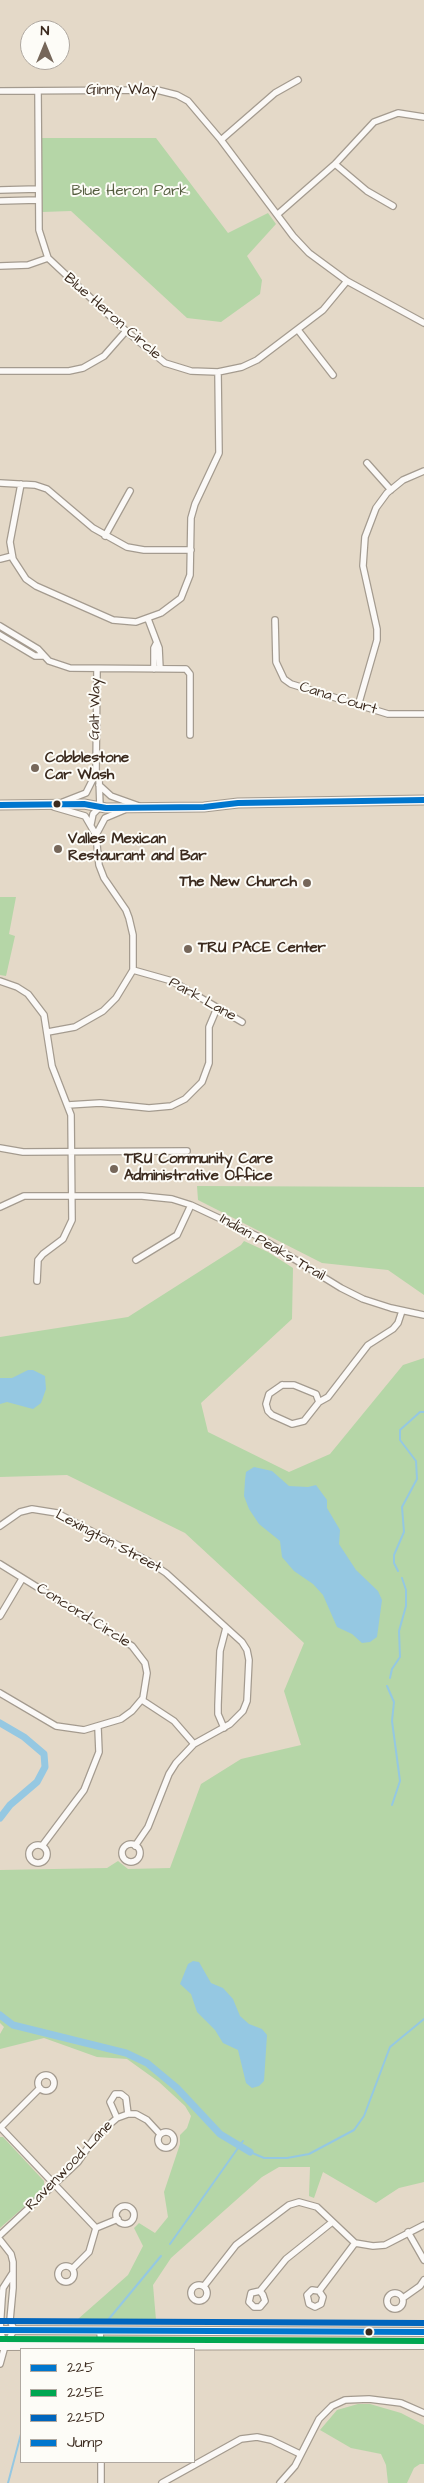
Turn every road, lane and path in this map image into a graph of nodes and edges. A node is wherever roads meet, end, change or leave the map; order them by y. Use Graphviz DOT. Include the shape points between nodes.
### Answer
graph roads {
  1 [pos="298,80"];
  2 [pos="0,91"];
  3 [pos="38,91"];
  4 [pos="424,117"];
  5 [pos="221,140"];
  6 [pos="335,164"];
  7 [pos="38,189"];
  8 [pos="0,190"];
  9 [pos="38,200"];
  10 [pos="0,201"];
  11 [pos="393,206"];
  12 [pos="278,214"];
  13 [pos="48,258"];
  14 [pos="0,266"];
  15 [pos="347,281"];
  16 [pos="424,323"];
  17 [pos="298,330"];
  18 [pos="126,331"];
  19 [pos="0,371"];
  20 [pos="218,372"];
  21 [pos="333,375"];
  22 [pos="367,463"];
  23 [pos="424,470"];
  24 [pos="0,483"];
  25 [pos="21,484"];
  26 [pos="391,490"];
  27 [pos="130,491"];
  28 [pos="105,536"];
  29 [pos="191,550"];
  30 [pos="12,556"];
  31 [pos="0,559"];
  32 [pos="148,619"];
  33 [pos="275,620"];
  34 [pos="0,626"];
  35 [pos="0,635"];
  36 [pos="44,656"];
  37 [pos="157,669"];
  38 [pos="97,670"];
  39 [pos="358,706"];
  40 [pos="424,714"];
  41 [pos="190,735"];
  42 [pos="96,773"];
  43 [pos="99,785"];
  44 [pos="424,800"];
  45 [pos="0,805"];
  46 [pos="48,805"];
  47 [pos="100,807"];
  48 [pos="141,807"];
  49 [pos="91,825"];
  50 [pos="96,835"];
  51 [pos="132,970"];
  52 [pos="0,981"];
  53 [pos="217,1008"];
  54 [pos="242,1022"];
  55 [pos="48,1032"];
  56 [pos="68,1105"];
  57 [pos="0,1148"];
  58 [pos="72,1152"];
  59 [pos="187,1152"];
  60 [pos="73,1196"];
  61 [pos="191,1205"];
  62 [pos="0,1208"];
  63 [pos="136,1260"];
  64 [pos="37,1281"];
  65 [pos="402,1311"];
  66 [pos="424,1316"];
  67 [pos="319,1402"];
  68 [pos="0,1526"];
  69 [pos="0,1564"];
  70 [pos="22,1579"];
  71 [pos="0,1616"];
  72 [pos="226,1628"];
  73 [pos="0,1693"];
  74 [pos="142,1700"];
  75 [pos="98,1728"];
  76 [pos="224,1728"];
  77 [pos="194,1744"];
  78 [pos="42,1846"];
  79 [pos="135,1846"];
  80 [pos="40,2088"];
  81 [pos="128,2114"];
  82 [pos="117,2118"];
  83 [pos="0,2128"];
  84 [pos="160,2134"];
  85 [pos="54,2184"];
  86 [pos="118,2219"];
  87 [pos="331,2223"];
  88 [pos="424,2225"];
  89 [pos="96,2228"];
  90 [pos="408,2232"];
  91 [pos="0,2235"];
  92 [pos="0,2240"];
  93 [pos="355,2243"];
  94 [pos="424,2260"];
  95 [pos="72,2269"];
  96 [pos="12,2274"];
  97 [pos="424,2280"];
  98 [pos="204,2286"];
  99 [pos="260,2291"];
  100 [pos="319,2291"];
  101 [pos="403,2298"];
  102 [pos="0,2330"];
  103 [pos="14,2330"];
  104 [pos="100,2330"];
  105 [pos="424,2332"];
  106 [pos="424,2345"];
  107 [pos="3,2346"];
  108 [pos="101,2347"];
  109 [pos="0,2364"];
  110 [pos="424,2413"];
  111 [pos="300,2454"];
  112 [pos="101,2463"];
  113 [pos="101,2483"];
  114 [pos="162,2483"];
  115 [pos="280,2483"];
  1 -- 5 [label="street" via="276,93"];
  2 -- 3 [label="street, Ginny Way"];
  3 -- 5 [label="street, Ginny Way" via="169,92 188,101"];
  3 -- 7 [label="street, Blue Heron Circle"];
  4 -- 6 [label="street" via="398,113 380,119 367,128"];
  5 -- 12 [label="street, Ginny Way"];
  6 -- 11 [label="street" via="367,191"];
  6 -- 12 [label="street"];
  7 -- 8 [label="street"];
  7 -- 9 [label="street, Blue Heron Circle"];
  9 -- 10 [label="street"];
  9 -- 13 [label="street, Blue Heron Circle" via="39,230"];
  12 -- 15 [label="street, Ginny Way" via="309,253"];
  13 -- 14 [label="street" via="28,266"];
  13 -- 18 [label="street, Blue Heron Circle"];
  15 -- 16 [label="street, Ginny Way"];
  15 -- 17 [label="street, Blue Heron Circle" via="323,310"];
  17 -- 20 [label="street, Blue Heron Circle" via="257,360"];
  17 -- 21 [label="street"];
  18 -- 19 [label="street" via="104,356 83,368"];
  18 -- 20 [label="street, Blue Heron Circle" via="165,362 191,371"];
  20 -- 29 [label="street" via="219,453 195,504 191,518"];
  22 -- 26 [label="street"];
  23 -- 26 [label="street"];
  24 -- 25 [label="street"];
  25 -- 28 [label="street" via="47,489"];
  25 -- 30 [label="street" via="11,531"];
  26 -- 39 [label="street" via="376,508 365,537 363,566 377,640"];
  27 -- 28 [label="street"];
  28 -- 29 [label="street" via="144,550"];
  29 -- 32 [label="street" via="190,575 181,598"];
  30 -- 31 [label="street"];
  30 -- 32 [label="street" via="19,569 36,586 113,620 136,622"];
  32 -- 37 [label="street" via="156,644"];
  33 -- 39 [label="street, Cana Court" via="276,662 284,678 291,684"];
  34 -- 36 [label="street, Galt Way"];
  35 -- 36 [label="street, Galt Way" via="35,656"];
  36 -- 38 [label="street, Galt Way" via="66,667"];
  37 -- 38 [label="street"];
  37 -- 41 [label="street" via="189,671"];
  38 -- 42 [label="street, Galt Way"];
  39 -- 40 [label="street, Cana Court" via="388,714"];
  42 -- 43 [label="street, Galt Way"];
  42 -- 46 [label="street" via="86,793"];
  43 -- 47 [label="street, Galt Way"];
  43 -- 48 [label="street" via="111,796"];
  44 -- 48 [label="main road"];
  45 -- 46 [label="main road"];
  46 -- 47 [label="main road"];
  46 -- 49 [label="street" via="83,815"];
  47 -- 48 [label="main road"];
  47 -- 49 [label="street" via="93,814"];
  48 -- 50 [label="street" via="105,818"];
  49 -- 50 [label="street"];
  50 -- 51 [label="street" via="99,865 104,878 129,918 134,953"];
  51 -- 53 [label="street, Park Lane" via="172,981"];
  51 -- 55 [label="street" via="116,998 103,1011 75,1026"];
  52 -- 55 [label="street" via="17,986 37,1004"];
  53 -- 54 [label="street, Park Lane"];
  53 -- 56 [label="street" via="209,1026 209,1063 202,1082 185,1099 170,1106 150,1108 100,1103"];
  55 -- 56 [label="street" via="52,1066"];
  56 -- 58 [label="street"];
  57 -- 58 [label="street" via="23,1152"];
  58 -- 59 [label="street"];
  58 -- 60 [label="street"];
  60 -- 61 [label="street, Indian Peaks Trail" via="152,1196"];
  60 -- 62 [label="street, Indian Peaks Trail" via="24,1196"];
  60 -- 64 [label="street" via="69,1230 63,1239 42,1254 37,1264"];
  61 -- 63 [label="street" via="177,1235"];
  61 -- 65 [label="street, Indian Peaks Trail" via="257,1236 344,1290"];
  65 -- 66 [label="street, Indian Peaks Trail"];
  65 -- 67 [label="street" via="393,1329 368,1345 328,1397"];
  67 -- 67 [label="street" via="316,1394 289,1385 275,1388 266,1404 272,1415 297,1424 304,1421"];
  68 -- 72 [label="street, Lexington Street" via="20,1512 32,1509 57,1513 154,1565"];
  69 -- 70 [label="street, Concord Circle"];
  70 -- 71 [label="street"];
  70 -- 74 [label="street, Concord Circle" via="136,1650 145,1663 147,1673"];
  72 -- 76 [label="street" via="220,1651 218,1698 218,1714"];
  72 -- 76 [label="street, Lexington Street" via="242,1642 249,1660 248,1701 237,1719"];
  73 -- 75 [label="street" via="56,1726 84,1730"];
  74 -- 75 [label="street" via="121,1719"];
  74 -- 77 [label="street" via="174,1721"];
  75 -- 78 [label="street" via="99,1752 84,1790"];
  76 -- 77 [label="street, Lexington Street"];
  77 -- 79 [label="street, Lexington Street" via="169,1774 148,1827"];
  80 -- 83 [label="street"];
  81 -- 82 [label="street, Ravenwood Lane"];
  81 -- 82 [label="street, Ravenwood Lane" via="126,2098 115,2094 110,2102"];
  81 -- 84 [label="street, Ravenwood Lane" via="147,2120"];
  82 -- 85 [label="street, Ravenwood Lane" via="95,2137 78,2162"];
  83 -- 85 [label="street"];
  85 -- 89 [label="street"];
  85 -- 91 [label="street, Ravenwood Lane"];
  86 -- 89 [label="street"];
  87 -- 93 [label="street"];
  87 -- 98 [label="street" via="309,2203 288,2205 236,2245"];
  87 -- 99 [label="street" via="286,2259"];
  88 -- 90 [label="street"];
  89 -- 95 [label="street" via="89,2252"];
  90 -- 93 [label="street" via="385,2245"];
  90 -- 94 [label="street"];
  92 -- 96 [label="street" via="11,2254"];
  93 -- 100 [label="street"];
  96 -- 102 [label="street" via="3,2288"];
  96 -- 103 [label="street" via="10,2320"];
  97 -- 101 [label="street"];
  102 -- 103 [label="main road"];
  102 -- 107 [label="street"];
  103 -- 104 [label="main road"];
  103 -- 107 [label="street"];
  104 -- 105 [label="main road"];
  104 -- 108 [label="street"];
  106 -- 108 [label="main road"];
  107 -- 108 [label="main road"];
  107 -- 109 [label="street"];
  110 -- 111 [label="street" via="401,2403 345,2400 332,2406 318,2419"];
  111 -- 114 [label="street" via="271,2440 257,2437 240,2439"];
  111 -- 115 [label="street" via="289,2475"];
  112 -- 113 [label="street"];
}
